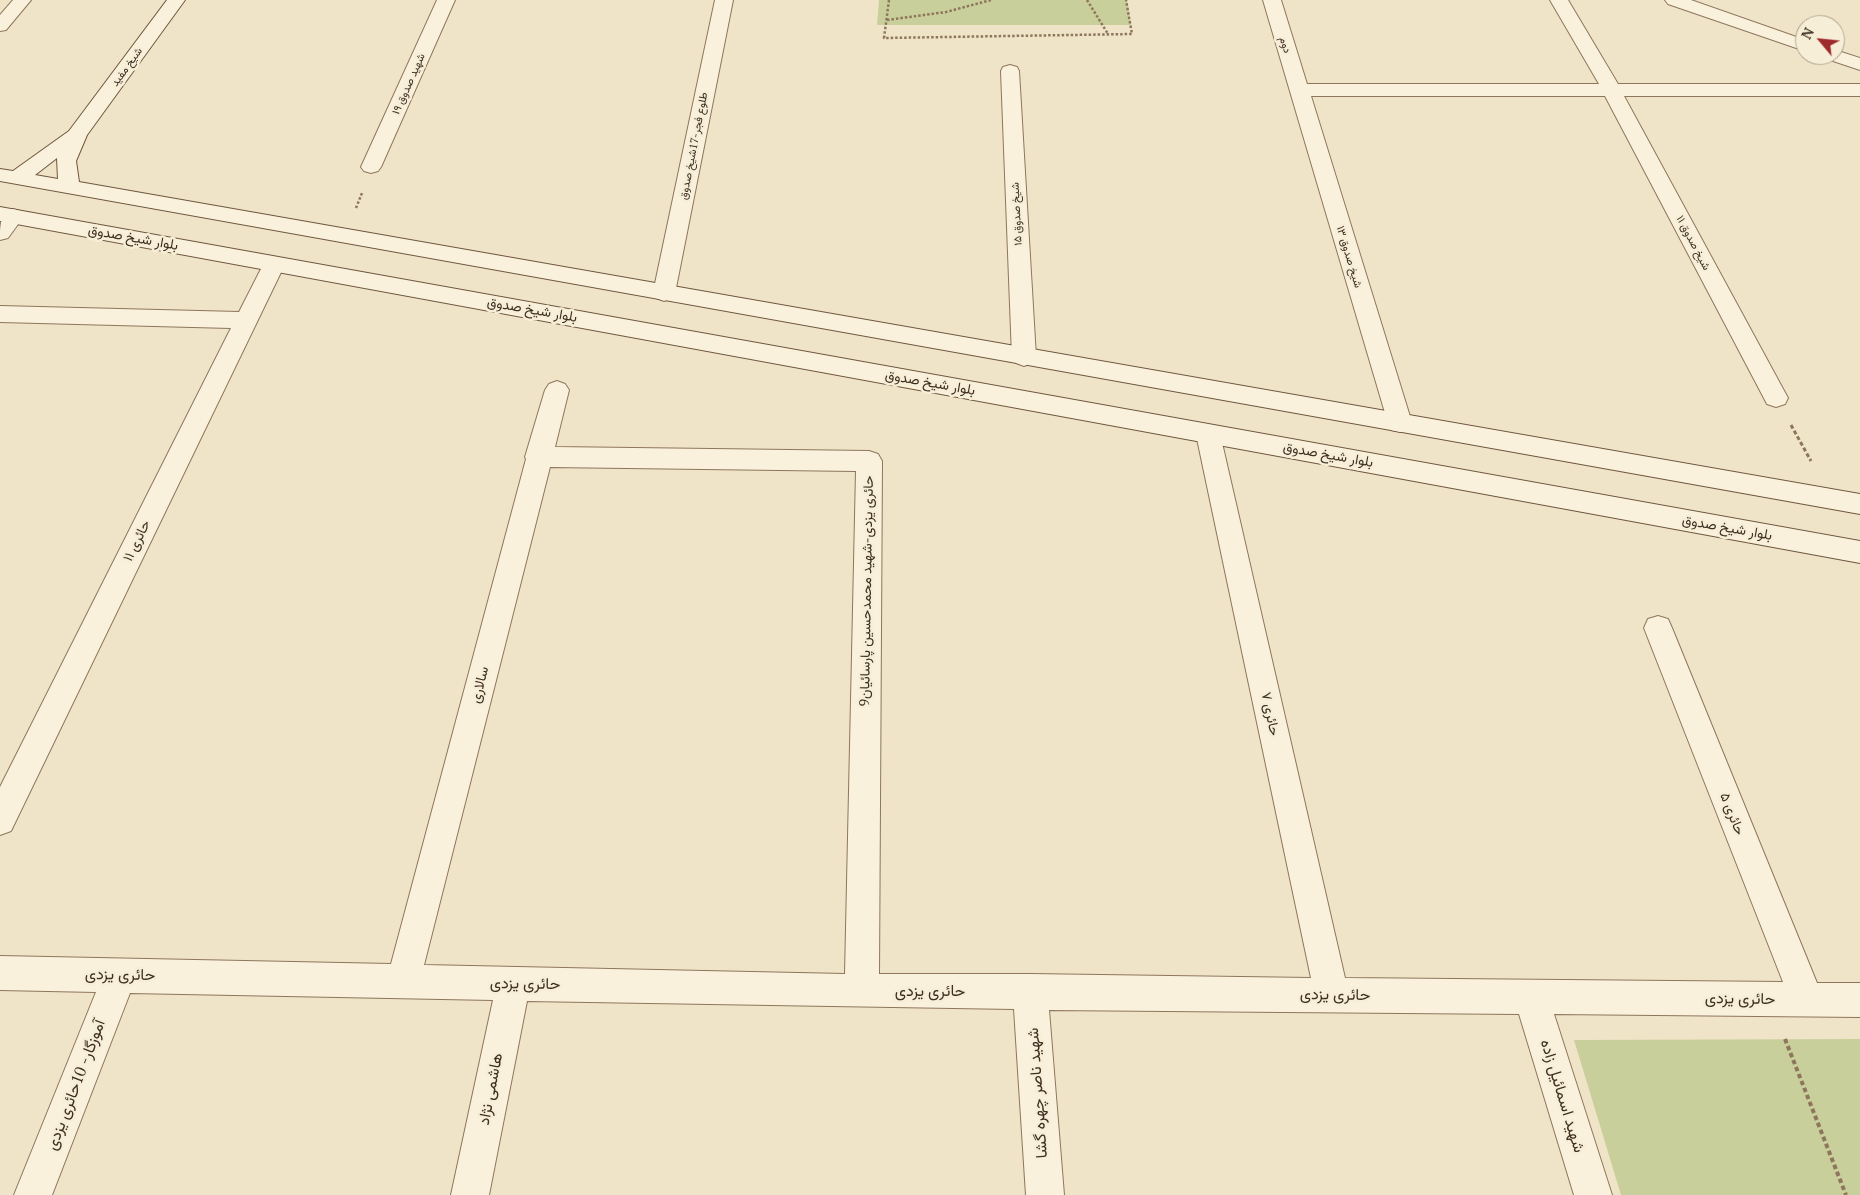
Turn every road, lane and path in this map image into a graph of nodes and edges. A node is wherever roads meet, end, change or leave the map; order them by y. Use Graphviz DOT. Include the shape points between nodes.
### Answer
graph roads {
  1 [pos="22,0"];
  2 [pos="176,0"];
  3 [pos="446,0"];
  4 [pos="724,0"];
  5 [pos="889,0"];
  6 [pos="991,0"];
  7 [pos="1087,0"];
  8 [pos="1126,0"];
  9 [pos="1272,0"];
  10 [pos="1559,0"];
  11 [pos="1674,0"];
  12 [pos="1723,0"];
  13 [pos="886,20"];
  14 [pos="1742,25"];
  15 [pos="0,26"];
  16 [pos="1108,34"];
  17 [pos="1795,43"];
  18 [pos="1845,59"];
  19 [pos="1860,64"];
  20 [pos="1010,71"];
  21 [pos="1611,89"];
  22 [pos="1298,90"];
  23 [pos="1860,90"];
  24 [pos="78,134"];
  25 [pos="371,167"];
  26 [pos="8,177"];
  27 [pos="69,188"];
  28 [pos="4,221"];
  29 [pos="345,236"];
  30 [pos="274,264"];
  31 [pos="664,293"];
  32 [pos="0,314"];
  33 [pos="246,320"];
  34 [pos="1024,357"];
  35 [pos="557,390"];
  36 [pos="1776,398"];
  37 [pos="1400,424"];
  38 [pos="1208,434"];
  39 [pos="538,457"];
  40 [pos="1831,499"];
  41 [pos="1860,504"];
  42 [pos="1860,552"];
  43 [pos="1658,628"];
  44 [pos="0,820"];
  45 [pos="0,973"];
  46 [pos="120,975"];
  47 [pos="403,982"];
  48 [pos="513,984"];
  49 [pos="862,991"];
  50 [pos="1030,991"];
  51 [pos="1332,995"];
  52 [pos="1531,997"];
  53 [pos="1769,999"];
  54 [pos="1807,1000"];
  55 [pos="1860,1000"];
  56 [pos="33,1195"];
  57 [pos="470,1195"];
  58 [pos="1045,1195"];
  59 [pos="1592,1195"];
  60 [pos="1846,1195"];
  1 -- 15 [label="street"];
  2 -- 24 [label="street, شیخ مفید"];
  3 -- 25 [label="street, شهید صدوق ۱۹"];
  4 -- 31 [label="street, طلوع فجر-17شیخ صدوق"];
  5 -- 13 [label="path"];
  6 -- 13 [label="path" via="946,12"];
  7 -- 16 [label="path"];
  8 -- 16 [label="path" via="1132,34"];
  9 -- 22 [label="street, دوم"];
  10 -- 21 [label="street, شیخ صدوق ۱۱"];
  11 -- 14 [label="street"];
  12 -- 14 [label="street"];
  13 -- 16 [label="path" via="884,38"];
  14 -- 17 [label="street"];
  18 -- 19 [label="street"];
  20 -- 34 [label="street, شیخ صدوق ۱۵"];
  21 -- 22 [label="street"];
  21 -- 23 [label="street"];
  21 -- 36 [label="street, شیخ صدوق ۱۱"];
  22 -- 37 [label="street, شیخ صدوق ۱۳"];
  24 -- 26 [label="street, شیخ مفید"];
  24 -- 27 [label="street, شیخ مفید" via="66,160"];
  25 -- 29 [label="path"];
  26 -- 27 [label="street"];
  27 -- 29 [label="street"];
  28 -- 30 [label="street, بلوار شیخ صدوق"];
  29 -- 31 [label="street"];
  30 -- 33 [label="street, حائری ۱۱"];
  30 -- 38 [label="street, بلوار شیخ صدوق"];
  31 -- 34 [label="street"];
  32 -- 33 [label="street"];
  33 -- 44 [label="street, حائری ۱۱"];
  34 -- 37 [label="street"];
  35 -- 39 [label="street, سالاری"];
  36 -- 40 [label="path"];
  37 -- 40 [label="street"];
  38 -- 42 [label="street, بلوار شیخ صدوق"];
  38 -- 51 [label="street, حائری ۷"];
  39 -- 47 [label="street, سالاری"];
  39 -- 49 [label="street, 9حائری یزدی-شهید محمدحسین پارسائیان" via="868,461"];
  40 -- 41 [label="street"];
  43 -- 54 [label="street, حائری ۵"];
  45 -- 46 [label="street, حائری یزدی"];
  46 -- 47 [label="street, حائری یزدی"];
  46 -- 56 [label="street, آموزگار- 10حائری یزدی"];
  47 -- 48 [label="street, حائری یزدی"];
  48 -- 49 [label="street, حائری یزدی"];
  48 -- 57 [label="street, هاشمی نژاد"];
  49 -- 50 [label="street, حائری یزدی"];
  50 -- 51 [label="street, حائری یزدی"];
  50 -- 58 [label="street, شهید ناصر چهره گشا"];
  51 -- 52 [label="street, حائری یزدی"];
  52 -- 53 [label="street, حائری یزدی"];
  52 -- 59 [label="street, شهید اسمائیل زاده"];
  53 -- 54 [label="street, حائری یزدی"];
  53 -- 60 [label="path"];
  54 -- 55 [label="street, حائری یزدی"];
}
